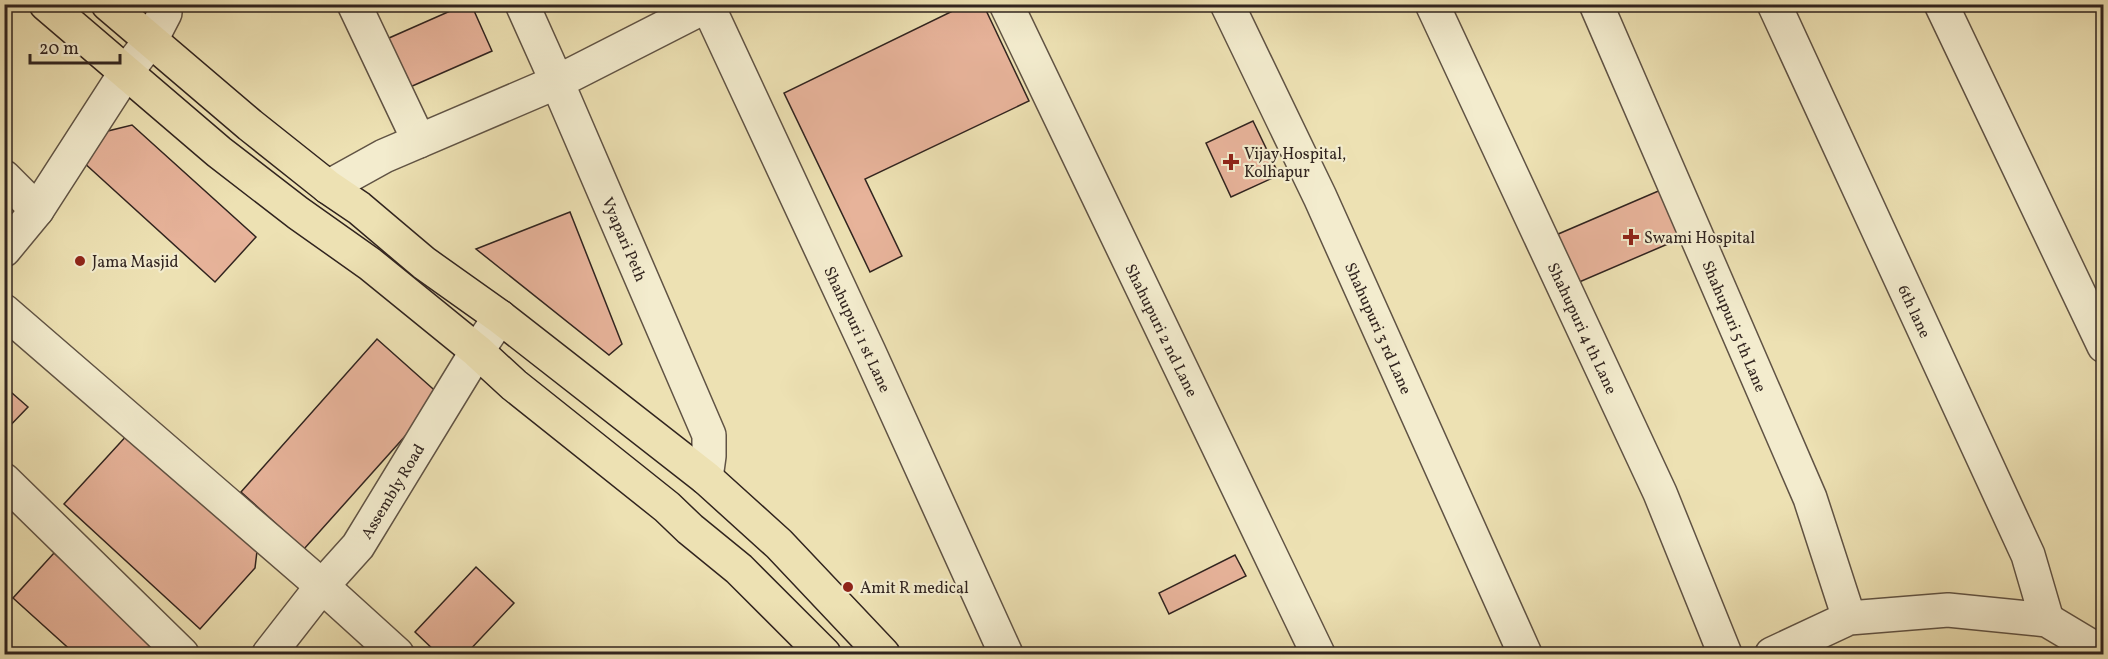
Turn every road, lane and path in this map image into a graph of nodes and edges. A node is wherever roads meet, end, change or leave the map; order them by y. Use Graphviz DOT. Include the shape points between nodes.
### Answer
graph roads {
  1 [pos="46,4"];
  2 [pos="108,4"];
  3 [pos="165,4"];
  4 [pos="354,4"];
  5 [pos="522,4"];
  6 [pos="1006,4"];
  7 [pos="1227,4"];
  8 [pos="1432,4"];
  9 [pos="1596,4"];
  10 [pos="1774,4"];
  11 [pos="1941,4"];
  12 [pos="708,5"];
  13 [pos="151,40"];
  14 [pos="126,72"];
  15 [pos="557,82"];
  16 [pos="419,141"];
  17 [pos="4,177"];
  18 [pos="328,187"];
  19 [pos="38,210"];
  20 [pos="4,250"];
  21 [pos="4,311"];
  22 [pos="500,317"];
  23 [pos="2103,346"];
  24 [pos="477,351"];
  25 [pos="706,478"];
  26 [pos="4,480"];
  27 [pos="322,586"];
  28 [pos="1849,618"];
  29 [pos="2048,620"];
  30 [pos="182,654"];
  31 [pos="269,654"];
  32 [pos="397,654"];
  33 [pos="824,654"];
  34 [pos="883,654"];
  35 [pos="1006,654"];
  36 [pos="1318,654"];
  37 [pos="1526,654"];
  38 [pos="1725,654"];
  39 [pos="1772,654"];
  40 [pos="2103,654"];
  1 -- 14 [label="highway"];
  2 -- 13 [label="highway"];
  3 -- 13 [label="street" via="165,13"];
  4 -- 16 [label="street"];
  5 -- 15 [label="street, Vyapari Peth"];
  6 -- 36 [label="street, Shahupuri 2 nd Lane"];
  7 -- 37 [label="street, Shahupuri 3 rd Lane" via="1320,197"];
  8 -- 38 [label="street, Shahupuri 4 th Lane" via="1659,493"];
  9 -- 28 [label="street, Shahupuri 5 th Lane" via="1810,498"];
  10 -- 29 [label="street, 6th lane" via="2028,555"];
  11 -- 23 [label="street"];
  12 -- 15 [label="street"];
  12 -- 35 [label="street, Shahupuri 1 st Lane"];
  13 -- 14 [label="street"];
  13 -- 18 [label="highway"];
  14 -- 19 [label="street"];
  14 -- 24 [label="highway" via="219,152 370,264"];
  15 -- 16 [label="street"];
  15 -- 25 [label="street, Vyapari Peth" via="709,435"];
  16 -- 18 [label="street"];
  17 -- 19 [label="street"];
  18 -- 22 [label="highway"];
  19 -- 20 [label="street"];
  21 -- 27 [label="street"];
  22 -- 24 [label="street, Assembly Road"];
  22 -- 25 [label="highway"];
  24 -- 27 [label="street, Assembly Road" via="358,546"];
  24 -- 33 [label="highway" via="739,569"];
  25 -- 34 [label="highway" via="779,544"];
  26 -- 30 [label="street"];
  27 -- 31 [label="street, Assembly Road"];
  27 -- 32 [label="street"];
  28 -- 29 [label="street" via="1948,610"];
  28 -- 39 [label="street"];
  29 -- 40 [label="street"];
}
